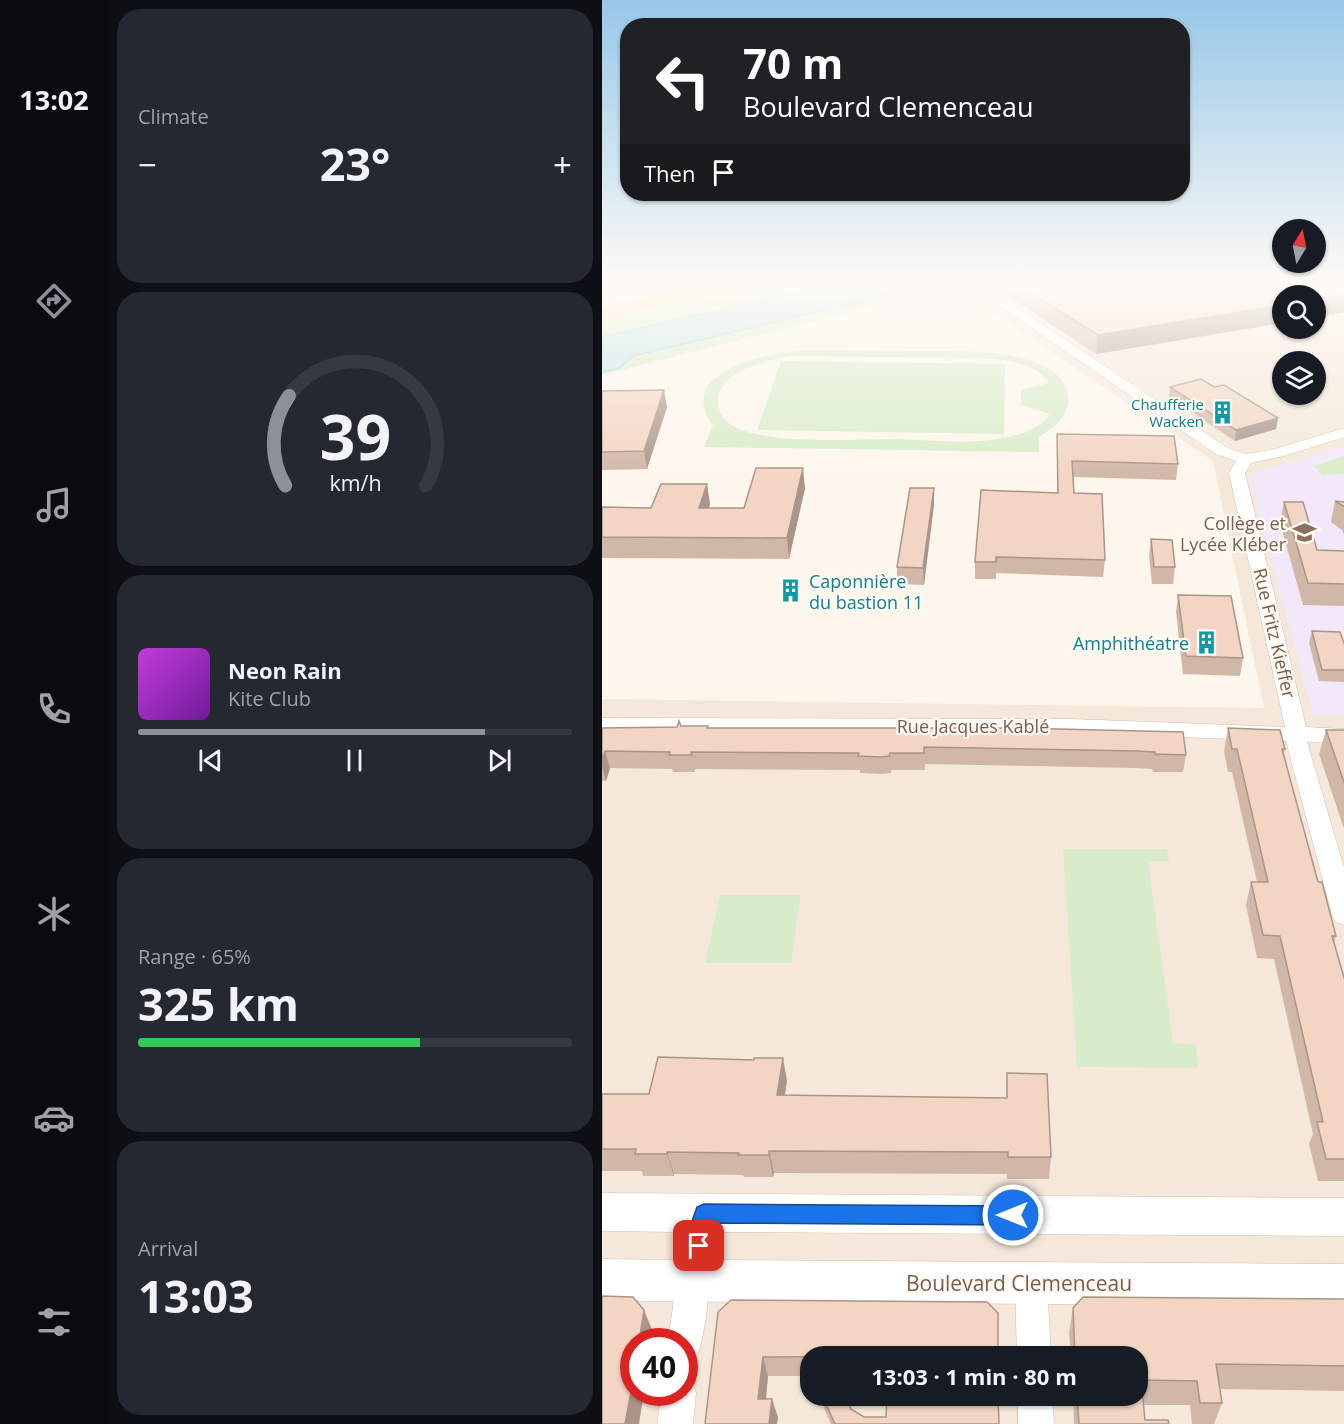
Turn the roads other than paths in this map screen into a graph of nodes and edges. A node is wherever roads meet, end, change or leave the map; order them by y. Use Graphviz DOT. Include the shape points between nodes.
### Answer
graph roads {
  1 [pos="1069,347"];
  2 [pos="1344,432"];
  3 [pos="1245,459"];
  4 [pos="602,724"];
  5 [pos="1296,734"];
  6 [pos="1344,736"];
  7 [pos="1344,915"];
  8 [pos="602,1212"];
  9 [pos="704,1214"];
  10 [pos="1344,1217"];
  11 [pos="602,1280"];
  12 [pos="693,1280"];
  13 [pos="1031,1283"];
  14 [pos="1344,1285"];
  15 [pos="687,1328"];
  16 [pos="1034,1346"];
  17 [pos="677,1406"];
  18 [pos="1035,1406"];
  19 [pos="675,1424"];
  20 [pos="1036,1424"];
  1 -- 3 [label="street" via="1222,451"];
  2 -- 3 [label="street"];
  3 -- 5 [label="street, Rue Fritz Kieffer" via="1237,473"];
  4 -- 5 [label="street, Rue Jacques Kablé" via="1073,726"];
  5 -- 6 [label="street, Rue Jacques Kablé"];
  5 -- 7 [label="street, Rue Fritz Kieffer"];
  8 -- 9 [label="street"];
  9 -- 10 [label="street"];
  9 -- 12 [label="street"];
  11 -- 12 [label="street, Boulevard Clemenceau"];
  12 -- 13 [label="street, Boulevard Clemenceau"];
  12 -- 15 [label="street"];
  13 -- 14 [label="street, Boulevard Clemenceau"];
  13 -- 16 [label="street"];
  17 -- 19 [label="street"];
  18 -- 20 [label="street"];
}
